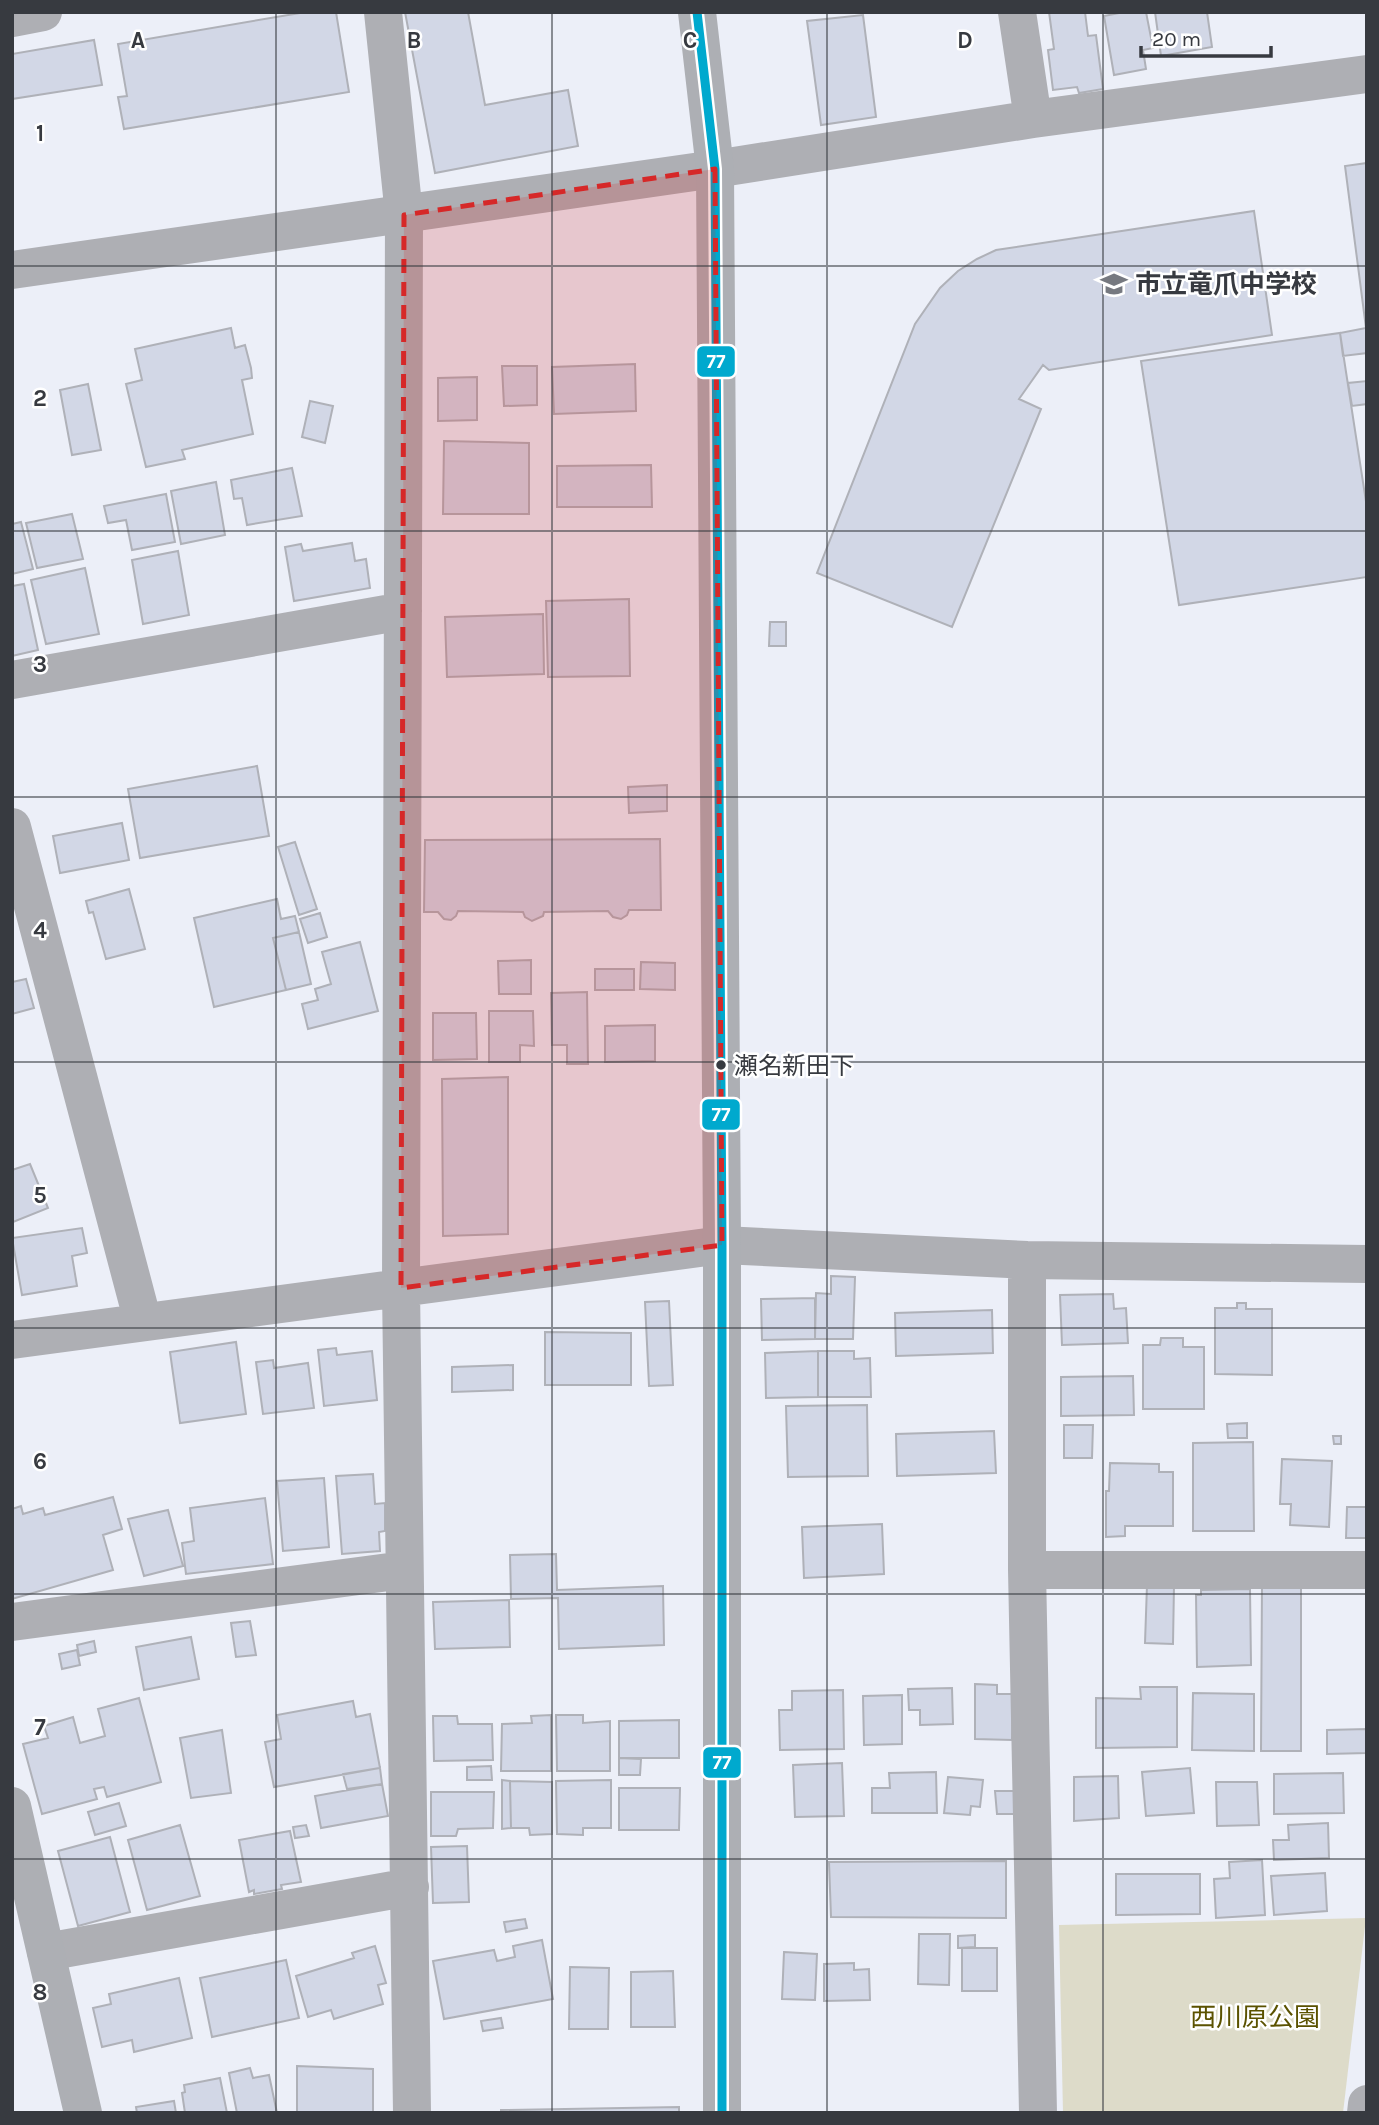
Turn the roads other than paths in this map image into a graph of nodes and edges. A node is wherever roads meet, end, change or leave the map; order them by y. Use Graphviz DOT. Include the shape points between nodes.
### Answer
graph roads {
  1 [pos="43,12"];
  2 [pos="383,12"];
  3 [pos="697,12"];
  4 [pos="1017,12"];
  5 [pos="12,18"];
  6 [pos="1367,74"];
  7 [pos="1033,119"];
  8 [pos="715,169"];
  9 [pos="404,215"];
  10 [pos="12,270"];
  11 [pos="403,611"];
  12 [pos="12,680"];
  13 [pos="12,827"];
  14 [pos="722,1245"];
  15 [pos="1027,1260"];
  16 [pos="1367,1264"];
  17 [pos="401,1288"];
  18 [pos="143,1322"];
  19 [pos="12,1340"];
  20 [pos="404,1570"];
  21 [pos="1027,1570"];
  22 [pos="1367,1570"];
  23 [pos="12,1622"];
  24 [pos="12,1806"];
  25 [pos="410,1887"];
  26 [pos="46,1952"];
  27 [pos="1367,2104"];
  28 [pos="83,2113"];
  29 [pos="412,2113"];
  30 [pos="722,2113"];
  31 [pos="1038,2113"];
  32 [pos="1366,2113"];
  1 -- 5 [label="street"];
  2 -- 9 [label="street"];
  3 -- 8 [label="main road"];
  4 -- 7 [label="street"];
  6 -- 7 [label="street"];
  7 -- 8 [label="street"];
  8 -- 9 [label="street"];
  8 -- 14 [label="main road"];
  9 -- 10 [label="street"];
  9 -- 11 [label="street"];
  11 -- 12 [label="street"];
  11 -- 17 [label="street"];
  13 -- 18 [label="street"];
  14 -- 15 [label="street"];
  14 -- 17 [label="street"];
  14 -- 30 [label="main road"];
  15 -- 16 [label="street"];
  15 -- 21 [label="street"];
  17 -- 18 [label="street"];
  17 -- 20 [label="street"];
  18 -- 19 [label="street"];
  20 -- 23 [label="street"];
  20 -- 25 [label="street"];
  21 -- 22 [label="street"];
  21 -- 31 [label="street"];
  24 -- 26 [label="main road"];
  25 -- 26 [label="street"];
  25 -- 29 [label="street"];
  26 -- 28 [label="main road"];
  27 -- 32 [label="street"];
}
